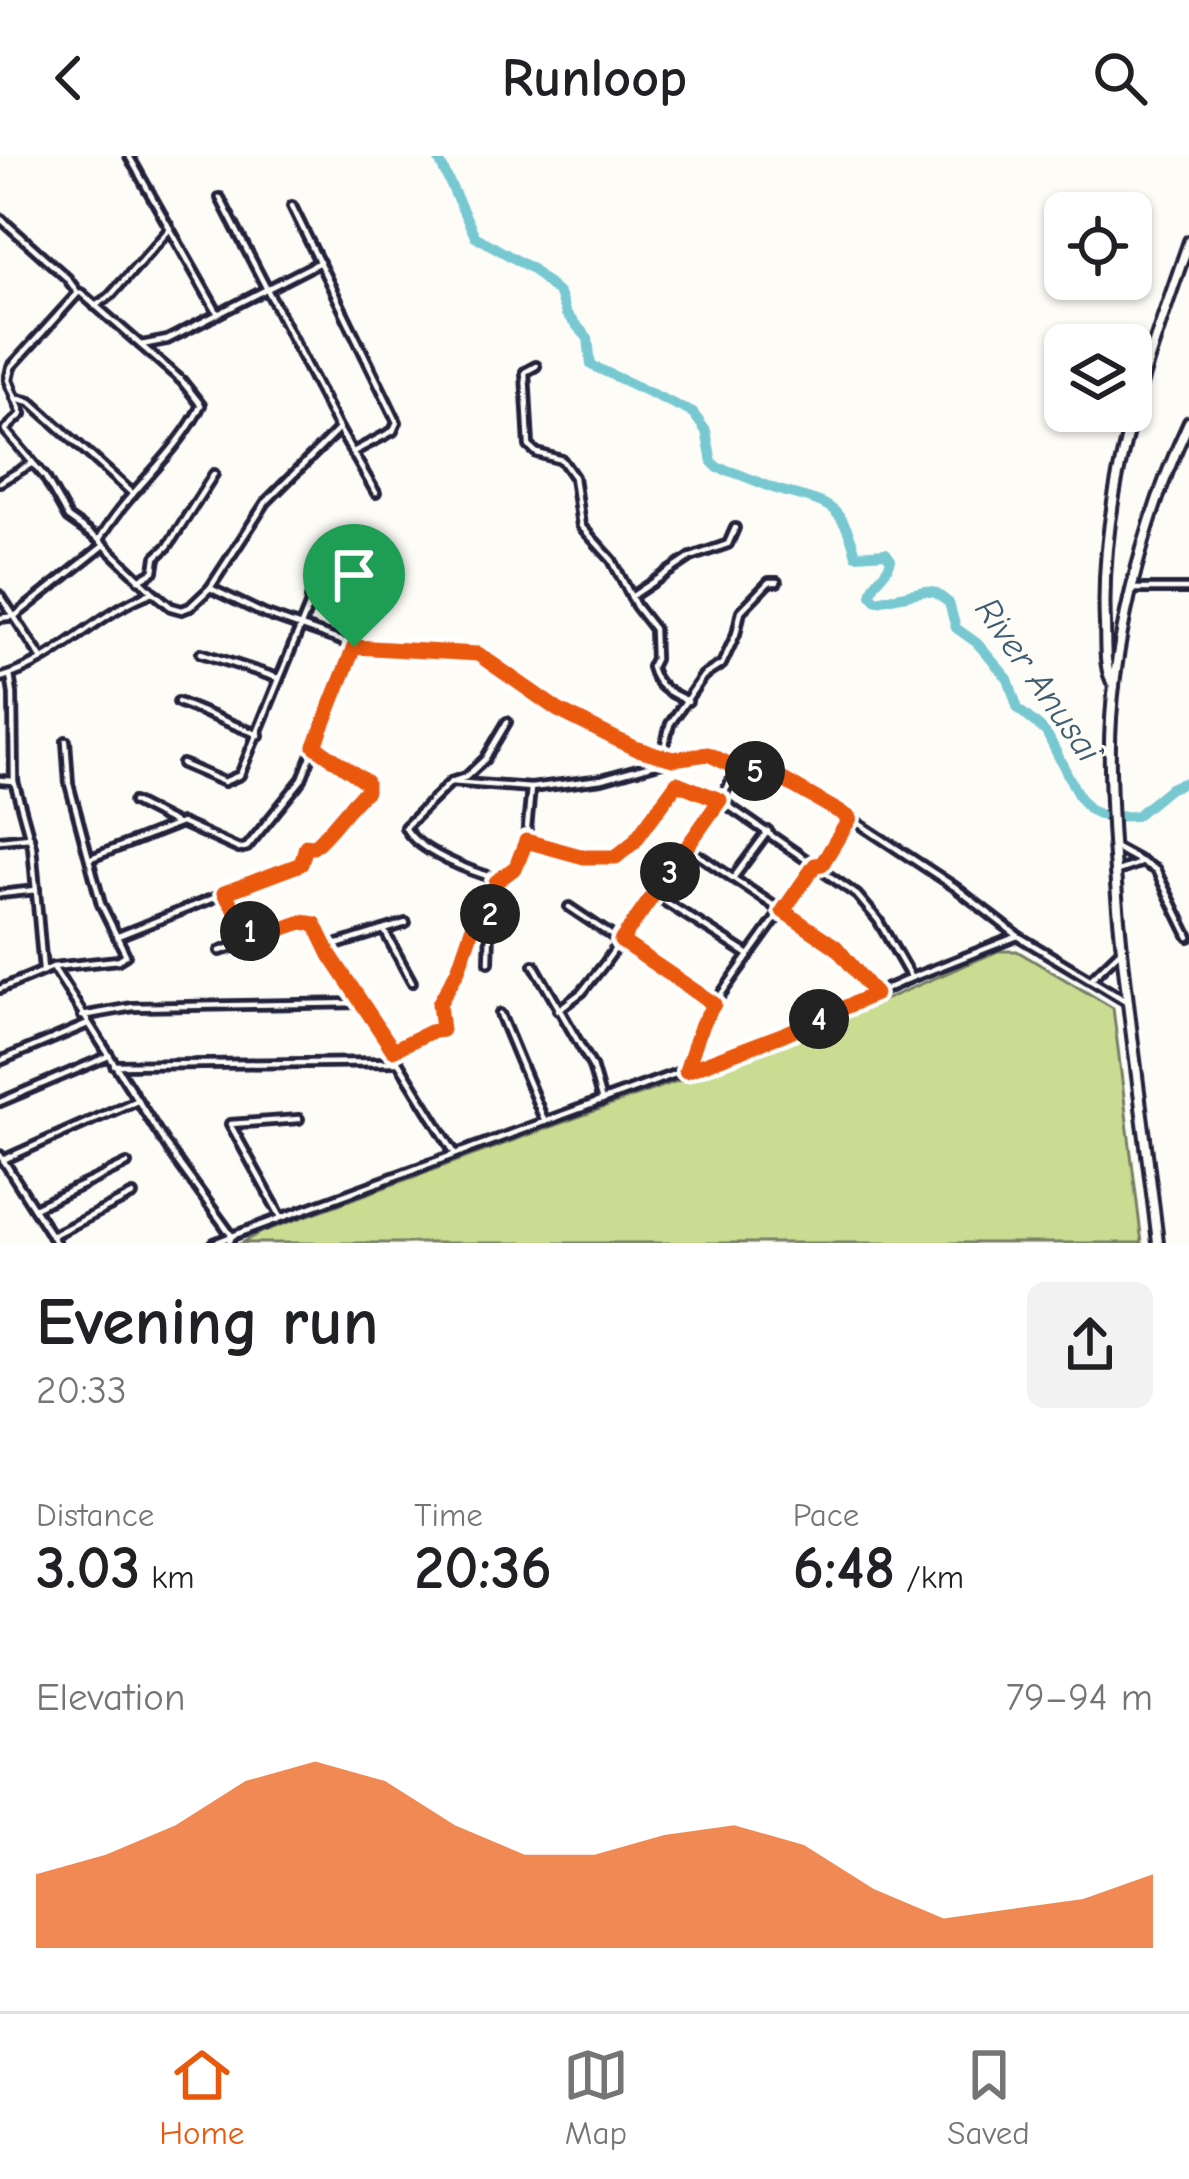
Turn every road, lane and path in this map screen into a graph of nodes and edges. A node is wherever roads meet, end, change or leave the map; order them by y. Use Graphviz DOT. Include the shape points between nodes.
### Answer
graph roads {
  1 [pos="129,156"];
  2 [pos="220,198"];
  3 [pos="292,206"];
  4 [pos="0,218"];
  5 [pos="169,230"];
  6 [pos="1189,241"];
  7 [pos="320,262"];
  8 [pos="268,288"];
  9 [pos="78,291"];
  10 [pos="95,305"];
  11 [pos="218,314"];
  12 [pos="141,345"];
  13 [pos="536,366"];
  14 [pos="19,399"];
  15 [pos="1189,422"];
  16 [pos="339,429"];
  17 [pos="353,452"];
  18 [pos="31,464"];
  19 [pos="214,474"];
  20 [pos="0,482"];
  21 [pos="132,493"];
  22 [pos="376,493"];
  23 [pos="735,528"];
  24 [pos="101,543"];
  25 [pos="314,573"];
  26 [pos="139,580"];
  27 [pos="777,581"];
  28 [pos="209,588"];
  29 [pos="1131,589"];
  30 [pos="1189,590"];
  31 [pos="153,592"];
  32 [pos="0,595"];
  33 [pos="631,597"];
  34 [pos="15,616"];
  35 [pos="0,618"];
  36 [pos="301,628"];
  37 [pos="354,647"];
  38 [pos="201,653"];
  39 [pos="42,659"];
  40 [pos="10,675"];
  41 [pos="0,678"];
  42 [pos="278,678"];
  43 [pos="1114,688"];
  44 [pos="688,701"];
  45 [pos="178,702"];
  46 [pos="507,722"];
  47 [pos="259,735"];
  48 [pos="66,741"];
  49 [pos="315,746"];
  50 [pos="662,756"];
  51 [pos="673,759"];
  52 [pos="182,764"];
  53 [pos="739,769"];
  54 [pos="0,780"];
  55 [pos="14,781"];
  56 [pos="451,782"];
  57 [pos="531,788"];
  58 [pos="720,800"];
  59 [pos="133,802"];
  60 [pos="850,818"];
  61 [pos="177,824"];
  62 [pos="768,831"];
  63 [pos="30,837"];
  64 [pos="0,840"];
  65 [pos="526,841"];
  66 [pos="688,848"];
  67 [pos="1115,848"];
  68 [pos="91,858"];
  69 [pos="1146,862"];
  70 [pos="815,865"];
  71 [pos="1115,872"];
  72 [pos="734,877"];
  73 [pos="498,879"];
  74 [pos="36,890"];
  75 [pos="224,893"];
  76 [pos="0,894"];
  77 [pos="653,894"];
  78 [pos="569,907"];
  79 [pos="783,911"];
  80 [pos="490,916"];
  81 [pos="406,923"];
  82 [pos="385,930"];
  83 [pos="118,936"];
  84 [pos="1018,936"];
  85 [pos="1189,937"];
  86 [pos="254,939"];
  87 [pos="621,941"];
  88 [pos="326,948"];
  89 [pos="1122,950"];
  90 [pos="220,951"];
  91 [pos="750,955"];
  92 [pos="489,962"];
  93 [pos="533,965"];
  94 [pos="52,967"];
  95 [pos="43,970"];
  96 [pos="911,978"];
  97 [pos="1092,978"];
  98 [pos="412,982"];
  99 [pos="0,989"];
  100 [pos="875,994"];
  101 [pos="361,1003"];
  102 [pos="714,1004"];
  103 [pos="1130,1004"];
  104 [pos="558,1010"];
  105 [pos="500,1014"];
  106 [pos="82,1016"];
  107 [pos="88,1024"];
  108 [pos="393,1050"];
  109 [pos="109,1056"];
  110 [pos="0,1061"];
  111 [pos="400,1062"];
  112 [pos="114,1065"];
  113 [pos="686,1071"];
  114 [pos="137,1100"];
  115 [pos="602,1101"];
  116 [pos="0,1102"];
  117 [pos="299,1119"];
  118 [pos="545,1122"];
  119 [pos="454,1152"];
  120 [pos="2,1157"];
  121 [pos="127,1164"];
  122 [pos="133,1195"];
  123 [pos="34,1208"];
  124 [pos="281,1217"];
  125 [pos="230,1239"];
  126 [pos="53,1240"];
  127 [pos="214,1243"];
  128 [pos="1158,1243"];
  1 -- 5 [label="street"];
  2 -- 8 [label="street"];
  3 -- 7 [label="street"];
  4 -- 9 [label="street"];
  5 -- 10 [label="street"];
  5 -- 11 [label="street"];
  6 -- 43 [label="main road" via="1113,484 1104,603"];
  7 -- 8 [label="street"];
  7 -- 17 [label="street" via="397,422"];
  8 -- 11 [label="street"];
  8 -- 16 [label="street"];
  9 -- 10 [label="street"];
  9 -- 14 [label="street" via="11,367 8,380"];
  10 -- 12 [label="street"];
  11 -- 12 [label="street"];
  12 -- 21 [label="street" via="201,405"];
  13 -- 33 [label="street" via="524,371 530,446 569,468 581,526"];
  14 -- 18 [label="street" via="22,414 5,430"];
  14 -- 21 [label="street"];
  15 -- 29 [label="main road"];
  16 -- 17 [label="street"];
  16 -- 28 [label="street" via="266,502"];
  17 -- 22 [label="street"];
  18 -- 20 [label="street"];
  18 -- 24 [label="street" via="65,515"];
  19 -- 26 [label="street" via="154,571"];
  21 -- 24 [label="street"];
  23 -- 33 [label="street" via="728,544 682,562"];
  24 -- 26 [label="street"];
  24 -- 34 [label="street"];
  25 -- 36 [label="street"];
  26 -- 31 [label="street"];
  27 -- 44 [label="street" via="741,611 722,664"];
  28 -- 31 [label="street" via="187,609"];
  28 -- 36 [label="street"];
  29 -- 30 [label="street"];
  29 -- 43 [label="main road"];
  31 -- 39 [label="street"];
  32 -- 34 [label="street"];
  33 -- 44 [label="street" via="654,629 655,680"];
  34 -- 35 [label="street"];
  34 -- 39 [label="street"];
  36 -- 37 [label="street"];
  36 -- 42 [label="street"];
  37 -- 49 [label="street"];
  37 -- 50 [label="street" via="478,654 558,710"];
  38 -- 42 [label="street"];
  39 -- 40 [label="street"];
  40 -- 41 [label="street"];
  40 -- 55 [label="street"];
  42 -- 47 [label="street"];
  43 -- 67 [label="main road"];
  44 -- 50 [label="street" via="667,728"];
  45 -- 47 [label="street"];
  46 -- 56 [label="street" via="485,758"];
  47 -- 52 [label="street" via="229,781"];
  48 -- 68 [label="street" via="69,784"];
  49 -- 61 [label="street" via="296,790 244,848"];
  49 -- 75 [label="street" via="366,782 366,791 325,838 306,846 301,864"];
  50 -- 51 [label="street"];
  51 -- 53 [label="street" via="708,754"];
  51 -- 57 [label="street"];
  53 -- 58 [label="street"];
  53 -- 60 [label="street" via="791,782"];
  54 -- 55 [label="street"];
  55 -- 63 [label="street"];
  56 -- 57 [label="street"];
  56 -- 73 [label="street" via="406,831"];
  57 -- 65 [label="street"];
  58 -- 62 [label="street"];
  58 -- 65 [label="street" via="677,783 616,857"];
  58 -- 66 [label="street"];
  59 -- 61 [label="street"];
  60 -- 70 [label="street"];
  60 -- 84 [label="street"];
  61 -- 68 [label="street"];
  62 -- 70 [label="street"];
  62 -- 72 [label="street"];
  63 -- 64 [label="street"];
  63 -- 74 [label="street"];
  65 -- 73 [label="street" via="516,867"];
  66 -- 72 [label="street"];
  66 -- 77 [label="street"];
  67 -- 69 [label="street"];
  67 -- 71 [label="main road"];
  68 -- 83 [label="street"];
  69 -- 71 [label="street"];
  69 -- 85 [label="street"];
  70 -- 79 [label="street"];
  70 -- 96 [label="street" via="867,905"];
  71 -- 89 [label="main road"];
  72 -- 79 [label="street"];
  73 -- 80 [label="street"];
  74 -- 76 [label="street"];
  74 -- 95 [label="street"];
  75 -- 83 [label="street"];
  75 -- 86 [label="street"];
  77 -- 87 [label="street"];
  77 -- 91 [label="street"];
  78 -- 87 [label="street"];
  79 -- 91 [label="street"];
  79 -- 100 [label="street" via="836,947"];
  80 -- 92 [label="street"];
  80 -- 108 [label="street" via="473,926 439,1004 442,1030"];
  81 -- 82 [label="street"];
  82 -- 88 [label="street"];
  82 -- 98 [label="street"];
  83 -- 94 [label="street" via="123,958"];
  84 -- 96 [label="street"];
  84 -- 97 [label="street"];
  86 -- 88 [label="street" via="308,921"];
  86 -- 90 [label="street"];
  87 -- 102 [label="street"];
  87 -- 104 [label="street"];
  88 -- 101 [label="street"];
  89 -- 97 [label="street"];
  89 -- 103 [label="main road"];
  91 -- 102 [label="street"];
  93 -- 104 [label="street"];
  94 -- 95 [label="street"];
  94 -- 106 [label="street"];
  95 -- 99 [label="street"];
  96 -- 100 [label="street"];
  97 -- 103 [label="street"];
  100 -- 113 [label="street"];
  101 -- 106 [label="street" via="133,1007"];
  101 -- 108 [label="street"];
  102 -- 113 [label="street"];
  103 -- 128 [label="main road"];
  104 -- 115 [label="street" via="592,1066"];
  105 -- 118 [label="street"];
  106 -- 107 [label="street"];
  107 -- 109 [label="street"];
  107 -- 110 [label="street"];
  108 -- 111 [label="street"];
  109 -- 112 [label="street"];
  109 -- 116 [label="street"];
  111 -- 112 [label="street"];
  111 -- 119 [label="street"];
  112 -- 114 [label="street"];
  113 -- 115 [label="street"];
  114 -- 120 [label="street"];
  114 -- 125 [label="street"];
  115 -- 118 [label="street"];
  117 -- 124 [label="street" via="230,1124"];
  118 -- 119 [label="street"];
  119 -- 124 [label="street"];
  120 -- 123 [label="street"];
  121 -- 123 [label="street"];
  122 -- 126 [label="street"];
  123 -- 126 [label="street"];
  124 -- 125 [label="street"];
  125 -- 127 [label="street"];
}
